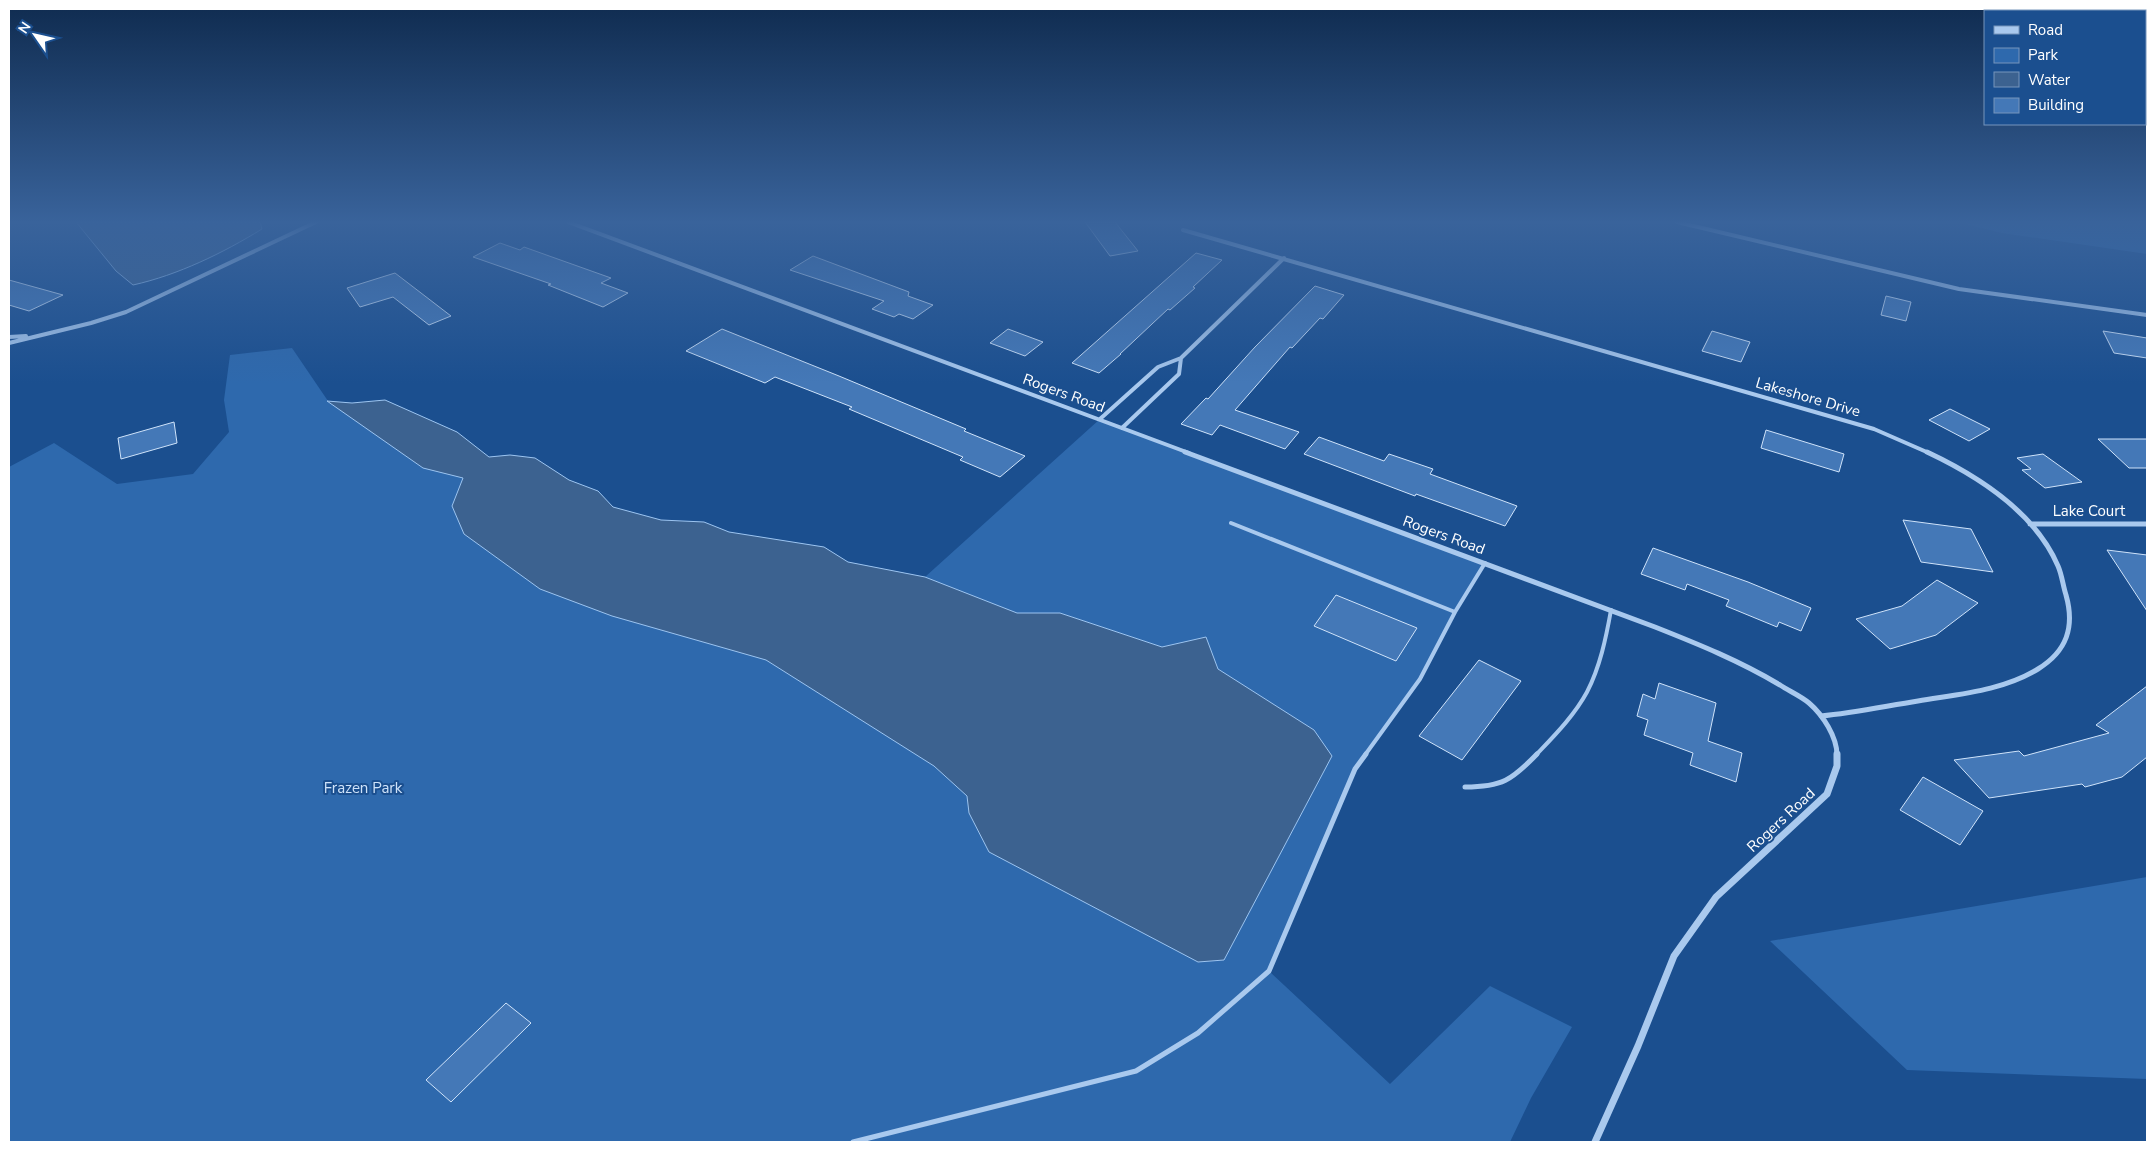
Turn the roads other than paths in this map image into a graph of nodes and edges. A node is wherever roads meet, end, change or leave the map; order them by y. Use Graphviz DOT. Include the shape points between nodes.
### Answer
graph roads {
  1 [pos="203,276"];
  2 [pos="708,276"];
  3 [pos="1266,276"];
  4 [pos="1345,276"];
  5 [pos="1903,276"];
  6 [pos="2147,315"];
  7 [pos="42,334"];
  8 [pos="9,338"];
  9 [pos="9,343"];
  10 [pos="1181,358"];
  11 [pos="1100,419"];
  12 [pos="1122,428"];
  13 [pos="1231,523"];
  14 [pos="2030,524"];
  15 [pos="2147,524"];
  16 [pos="1485,563"];
  17 [pos="1612,610"];
  18 [pos="1455,612"];
  19 [pos="1821,716"];
  20 [pos="1465,787"];
  21 [pos="853,1142"];
  22 [pos="1595,1142"];
  1 -- 7 [label="street" via="126,312"];
  2 -- 11 [label="street, Rogers Road"];
  3 -- 10 [label="street"];
  4 -- 14 [label="street, Lakeshore Drive" via="1874,429 1974,476"];
  5 -- 6 [label="street" via="1959,289"];
  7 -- 8 [label="street"];
  7 -- 9 [label="street"];
  10 -- 11 [label="street" via="1158,367"];
  10 -- 12 [label="street" via="1179,374"];
  11 -- 12 [label="street, Rogers Road"];
  12 -- 16 [label="street, Rogers Road"];
  13 -- 18 [label="lane"];
  14 -- 15 [label="street, Lake Court"];
  14 -- 19 [label="street, Lakeshore Drive" via="2044,540 2064,578 2071,621 2064,641 2053,657 2024,677 1977,691"];
  16 -- 17 [label="street, Rogers Road"];
  16 -- 18 [label="lane"];
  17 -- 19 [label="street, Rogers Road" via="1753,669 1808,702"];
  17 -- 20 [label="lane" via="1596,670 1576,709 1528,764 1504,783 1483,788"];
  18 -- 21 [label="lane" via="1420,679 1355,769 1268,971 1205,1027 1136,1071"];
  19 -- 22 [label="street, Rogers Road" via="1837,745 1837,766 1827,794 1716,897 1674,956"];
}
